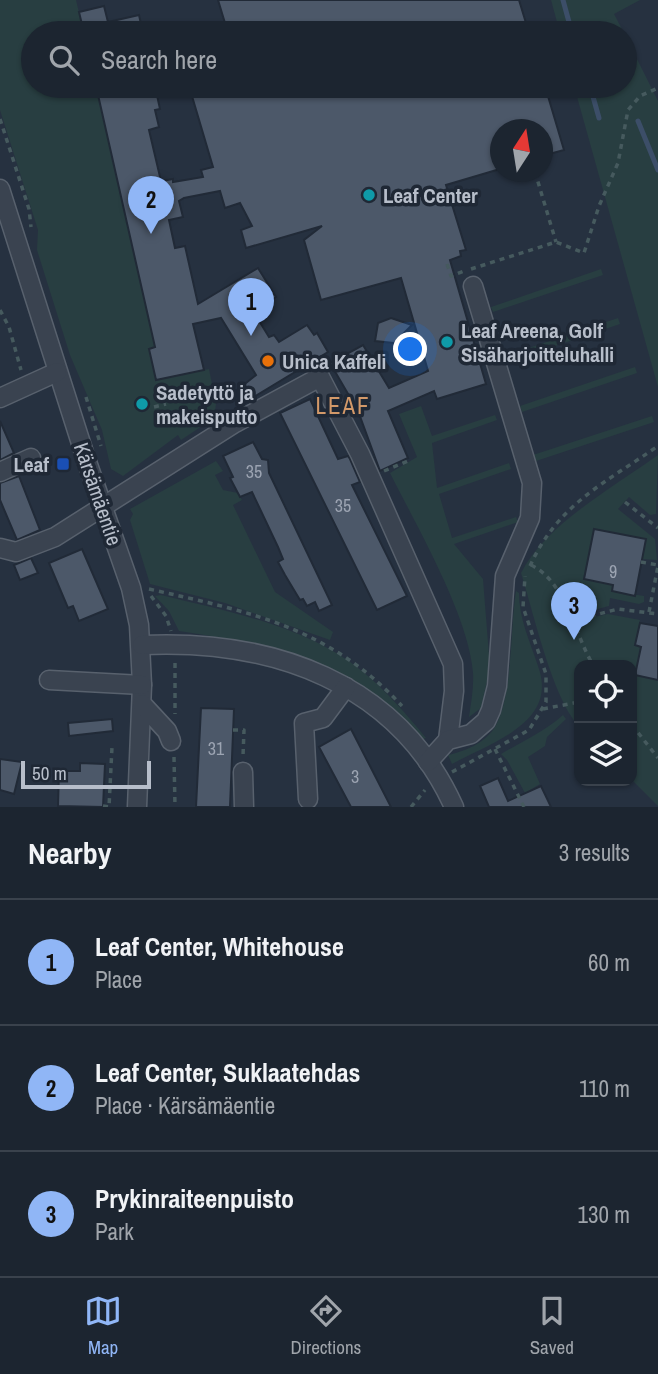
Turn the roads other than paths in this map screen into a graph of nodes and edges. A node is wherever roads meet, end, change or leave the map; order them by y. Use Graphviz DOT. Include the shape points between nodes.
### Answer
graph roads {
  1 [pos="0,189"];
  2 [pos="473,286"];
  3 [pos="57,372"];
  4 [pos="0,398"];
  5 [pos="31,458"];
  6 [pos="0,472"];
  7 [pos="103,509"];
  8 [pos="0,548"];
  9 [pos="142,645"];
  10 [pos="49,680"];
  11 [pos="142,685"];
  12 [pos="346,687"];
  13 [pos="142,704"];
  14 [pos="448,740"];
  15 [pos="172,746"];
  16 [pos="428,762"];
  17 [pos="243,772"];
  18 [pos="308,799"];
  19 [pos="137,807"];
  20 [pos="244,807"];
  21 [pos="454,807"];
  1 -- 3 [label="street, Kärsämäentie"];
  2 -- 14 [label="street" via="532,483 531,506 505,576 495,701 480,727"];
  3 -- 4 [label="street"];
  3 -- 7 [label="street, Kärsämäentie"];
  5 -- 6 [label="street"];
  7 -- 8 [label="street" via="55,537 16,552"];
  7 -- 9 [label="street, Kärsämäentie" via="131,588"];
  7 -- 14 [label="street" via="236,423 320,377 360,454 453,664"];
  9 -- 11 [label="street, Kärsämäentie"];
  9 -- 12 [label="street" via="249,651 295,663"];
  10 -- 11 [label="street"];
  11 -- 13 [label="street, Kärsämäentie"];
  12 -- 16 [label="street" via="390,720"];
  12 -- 18 [label="street" via="323,718 304,723"];
  13 -- 15 [label="street" via="164,728"];
  13 -- 19 [label="street, Kärsämäentie"];
  14 -- 16 [label="street"];
  16 -- 21 [label="street"];
  17 -- 20 [label="street"];
}
